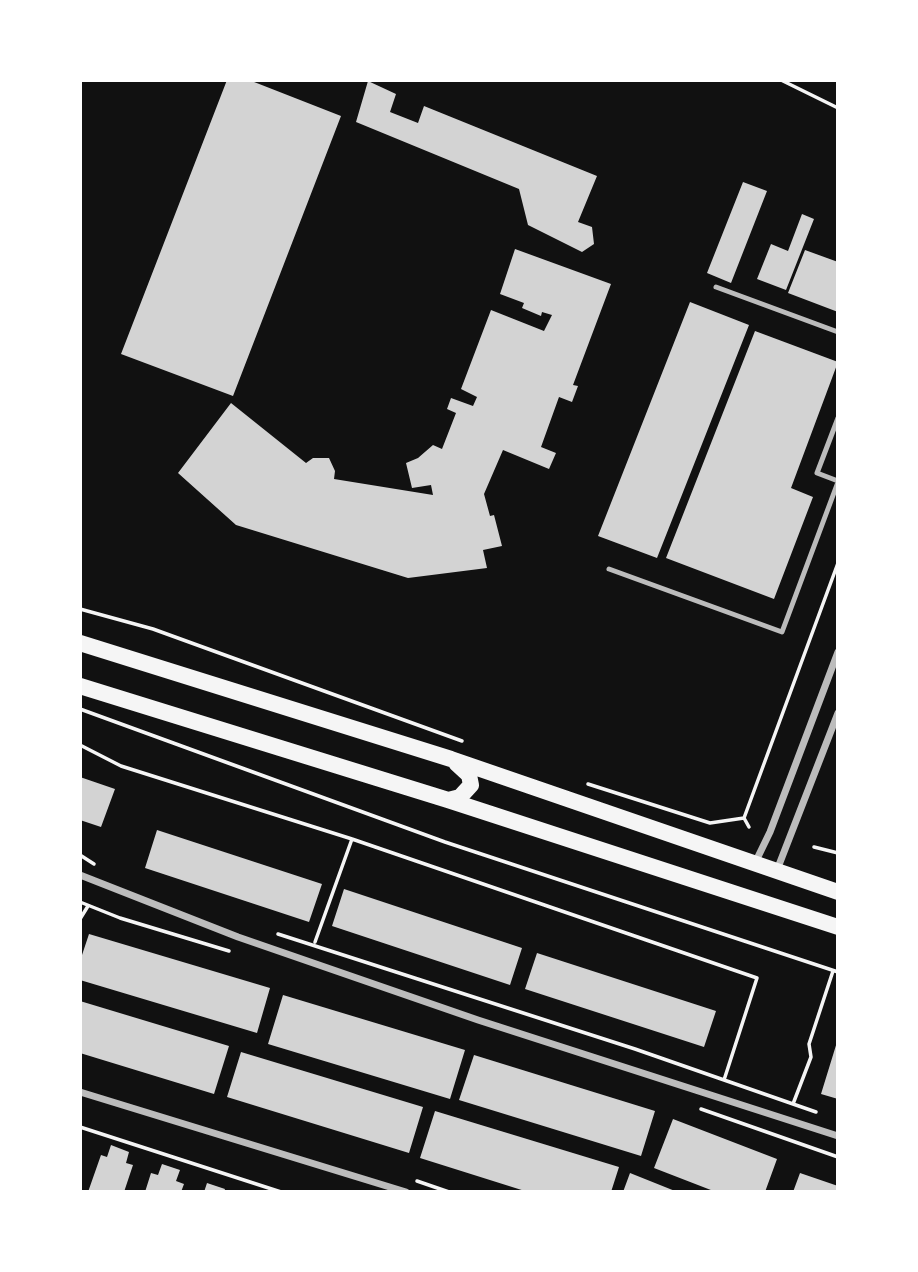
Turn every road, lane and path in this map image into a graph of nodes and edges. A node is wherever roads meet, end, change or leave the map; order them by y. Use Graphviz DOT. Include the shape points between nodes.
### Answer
graph roads {
  1 [pos="781,80"];
  2 [pos="838,108"];
  3 [pos="716,287"];
  4 [pos="838,332"];
  5 [pos="838,418"];
  6 [pos="838,482"];
  7 [pos="838,564"];
  8 [pos="609,569"];
  9 [pos="80,609"];
  10 [pos="80,643"];
  11 [pos="838,652"];
  12 [pos="80,686"];
  13 [pos="80,709"];
  14 [pos="838,713"];
  15 [pos="466,743"];
  16 [pos="80,745"];
  17 [pos="451,759"];
  18 [pos="576,780"];
  19 [pos="448,800"];
  20 [pos="744,818"];
  21 [pos="749,827"];
  22 [pos="352,839"];
  23 [pos="814,846"];
  24 [pos="838,853"];
  25 [pos="80,855"];
  26 [pos="755,863"];
  27 [pos="95,864"];
  28 [pos="777,870"];
  29 [pos="82,879"];
  30 [pos="838,892"];
  31 [pos="88,906"];
  32 [pos="80,919"];
  33 [pos="838,928"];
  34 [pos="278,933"];
  35 [pos="316,942"];
  36 [pos="835,972"];
  37 [pos="724,1080"];
  38 [pos="80,1092"];
  39 [pos="793,1104"];
  40 [pos="826,1115"];
  41 [pos="80,1127"];
  42 [pos="838,1136"];
  43 [pos="281,1192"];
  44 [pos="406,1192"];
  1 -- 2 [label="path"];
  3 -- 4 [label="lane"];
  5 -- 6 [label="lane" via="817,473"];
  6 -- 8 [label="lane" via="782,632"];
  7 -- 20 [label="path"];
  9 -- 15 [label="path" via="153,629"];
  10 -- 17 [label="main road"];
  11 -- 26 [label="street"];
  12 -- 19 [label="main road"];
  13 -- 36 [label="path" via="445,842"];
  14 -- 28 [label="street"];
  16 -- 22 [label="path" via="121,766"];
  17 -- 19 [label="main road" via="471,780 466,793"];
  17 -- 26 [label="main road"];
  18 -- 20 [label="path" via="710,823"];
  19 -- 33 [label="main road"];
  20 -- 21 [label="path"];
  22 -- 35 [label="path"];
  22 -- 37 [label="path" via="757,978"];
  23 -- 24 [label="path"];
  25 -- 27 [label="path"];
  26 -- 28 [label="main road"];
  28 -- 30 [label="main road"];
  29 -- 42 [label="street" via="478,1020"];
  31 -- 32 [label="path"];
  34 -- 37 [label="path"];
  36 -- 39 [label="path"];
  37 -- 39 [label="path"];
  38 -- 44 [label="street"];
  39 -- 40 [label="path"];
  41 -- 43 [label="path"];
}
